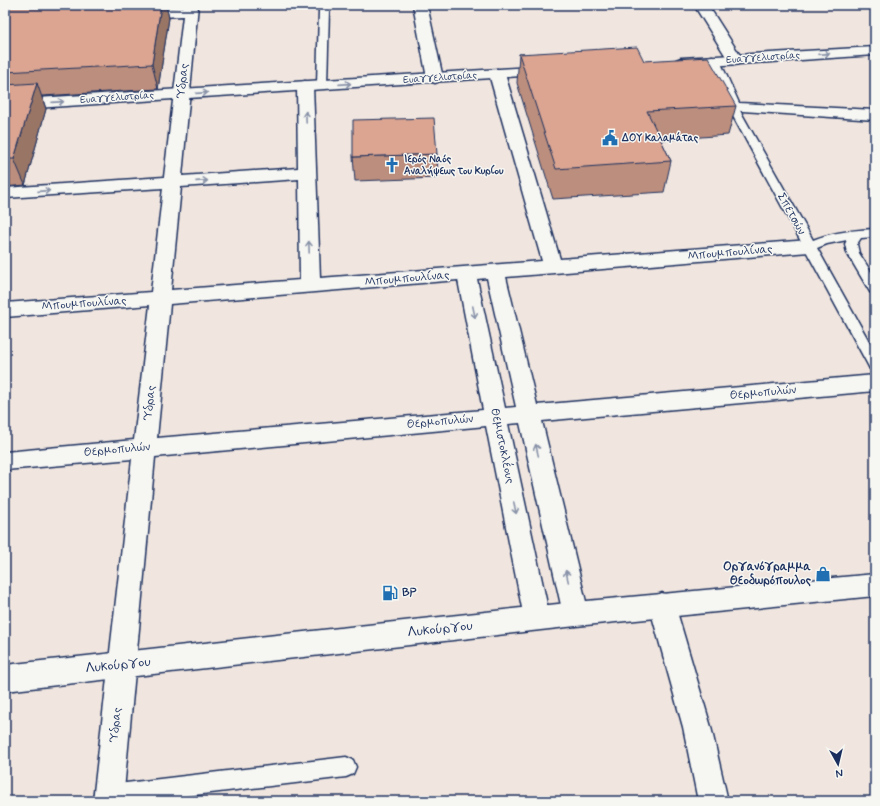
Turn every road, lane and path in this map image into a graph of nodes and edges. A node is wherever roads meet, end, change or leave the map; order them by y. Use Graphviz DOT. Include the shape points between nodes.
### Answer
graph roads {
  1 [pos="420,5"];
  2 [pos="701,5"];
  3 [pos="191,8"];
  4 [pos="324,10"];
  5 [pos="122,15"];
  6 [pos="875,51"];
  7 [pos="735,60"];
  8 [pos="712,61"];
  9 [pos="664,64"];
  10 [pos="561,70"];
  11 [pos="497,74"];
  12 [pos="435,78"];
  13 [pos="322,85"];
  14 [pos="305,86"];
  15 [pos="182,94"];
  16 [pos="5,105"];
  17 [pos="733,106"];
  18 [pos="875,115"];
  19 [pos="307,173"];
  20 [pos="173,182"];
  21 [pos="5,193"];
  22 [pos="875,233"];
  23 [pos="857,234"];
  24 [pos="809,246"];
  25 [pos="553,267"];
  26 [pos="496,272"];
  27 [pos="466,274"];
  28 [pos="310,286"];
  29 [pos="875,289"];
  30 [pos="161,299"];
  31 [pos="5,310"];
  32 [pos="875,364"];
  33 [pos="875,383"];
  34 [pos="529,414"];
  35 [pos="496,417"];
  36 [pos="145,448"];
  37 [pos="5,461"];
  38 [pos="875,585"];
  39 [pos="662,605"];
  40 [pos="576,614"];
  41 [pos="537,618"];
  42 [pos="122,664"];
  43 [pos="5,678"];
  44 [pos="346,767"];
  45 [pos="109,798"];
  46 [pos="713,801"];
  1 -- 12 [label="street"];
  2 -- 7 [label="street"];
  3 -- 5 [label="street"];
  3 -- 15 [label="street, Ύδρας"];
  4 -- 13 [label="lane"];
  7 -- 6 [label="street, Ευαγγελιστρίας, one-way"];
  7 -- 8 [label="street, Ευαγγελιστρίας"];
  8 -- 9 [label="street, Ευαγγελιστρίας"];
  8 -- 17 [label="street, Σπετσών"];
  10 -- 11 [label="street, Ευαγγελιστρίας"];
  11 -- 12 [label="street, Ευαγγελιστρίας"];
  11 -- 25 [label="street"];
  13 -- 12 [label="street, Ευαγγελιστρίας, one-way"];
  13 -- 14 [label="street, Ευαγγελιστρίας"];
  15 -- 14 [label="street, Ευαγγελιστρίας, one-way"];
  19 -- 14 [label="street, one-way"];
  16 -- 15 [label="street, Ευαγγελιστρίας, one-way"];
  15 -- 20 [label="street, Ύδρας"];
  17 -- 18 [label="street"];
  17 -- 24 [label="lane, Σπετσών"];
  20 -- 19 [label="street, one-way"];
  28 -- 19 [label="street, one-way"];
  21 -- 20 [label="street, one-way"];
  20 -- 30 [label="street, Ύδρας"];
  22 -- 23 [label="lane"];
  23 -- 24 [label="lane" via="824,240"];
  23 -- 29 [label="lane" via="851,244 853,253"];
  24 -- 25 [label="street, Μπουμπουλίνας"];
  24 -- 32 [label="lane, Σπετσών"];
  25 -- 26 [label="street, Μπουμπουλίνας"];
  26 -- 27 [label="street, Μπουμπουλίνας"];
  26 -- 34 [label="street"];
  27 -- 28 [label="street, Μπουμπουλίνας"];
  27 -- 35 [label="street, Θεμιστοκλέους, one-way"];
  28 -- 30 [label="street, Μπουμπουλίνας"];
  30 -- 31 [label="street, Μπουμπουλίνας"];
  30 -- 36 [label="street, Ύδρας"];
  33 -- 34 [label="street, Θερμοπυλών"];
  34 -- 35 [label="street, Θερμοπυλών"];
  40 -- 34 [label="street, one-way"];
  35 -- 36 [label="street, Θερμοπυλών"];
  35 -- 41 [label="street, Θεμιστοκλέους, one-way"];
  36 -- 37 [label="street, Θερμοπυλών"];
  36 -- 42 [label="street, Ύδρας"];
  38 -- 39 [label="street, Λυκούργου"];
  39 -- 40 [label="street, Λυκούργου"];
  39 -- 46 [label="street" via="697,727"];
  40 -- 41 [label="street, Λυκούργου"];
  41 -- 42 [label="street, Λυκούργου"];
  42 -- 43 [label="street, Λυκούργου"];
  42 -- 45 [label="street, Ύδρας"];
  44 -- 45 [label="lane"];
}
